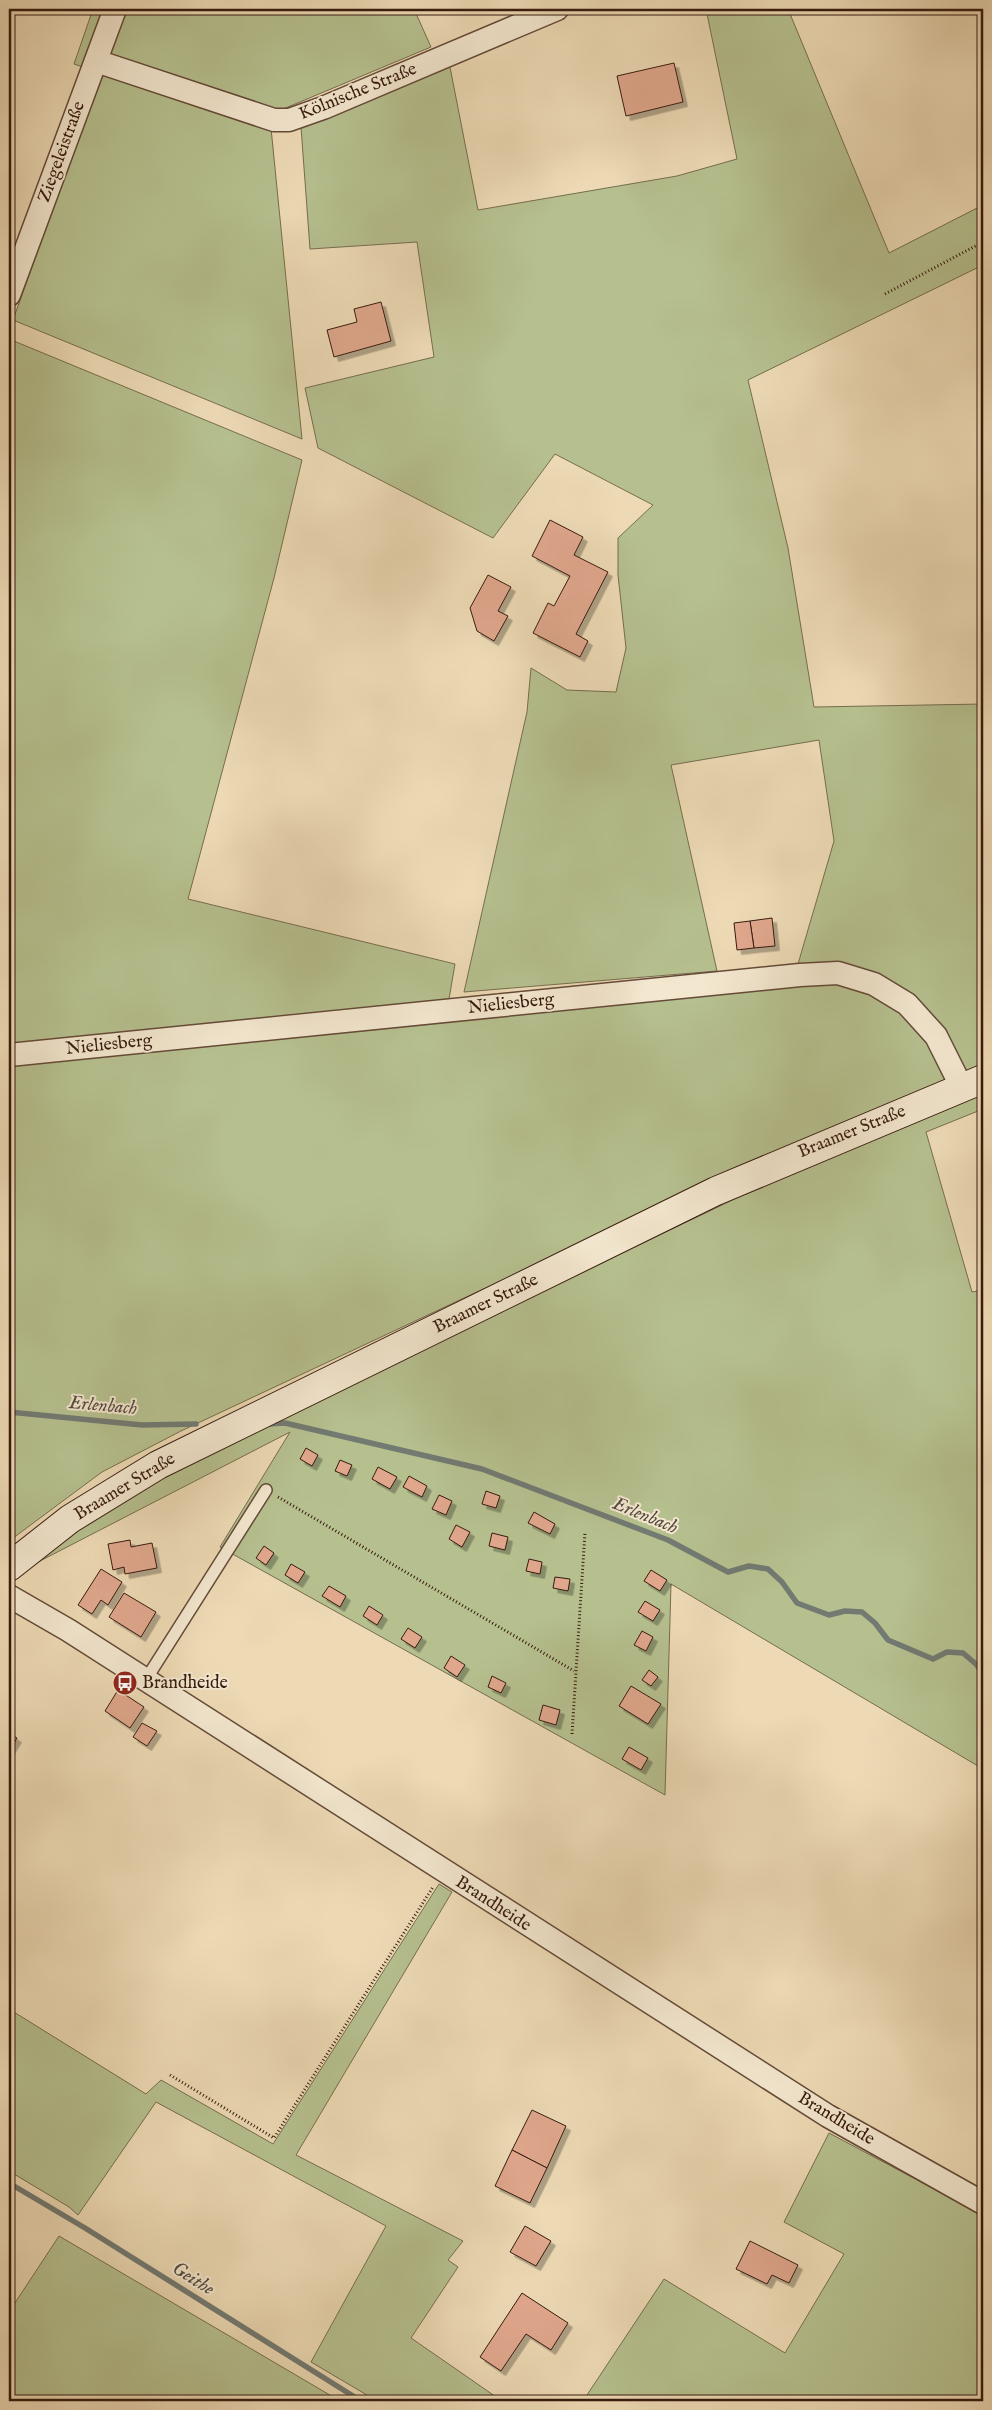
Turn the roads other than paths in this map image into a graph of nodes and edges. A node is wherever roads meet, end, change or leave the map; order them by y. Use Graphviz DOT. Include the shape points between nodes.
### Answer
graph roads {
  1 [pos="115,9"];
  2 [pos="557,9"];
  3 [pos="96,61"];
  4 [pos="9,295"];
  5 [pos="9,1055"];
  6 [pos="973,1083"];
  7 [pos="266,1490"];
  8 [pos="9,1567"];
  9 [pos="9,1596"];
  10 [pos="145,1681"];
  11 [pos="983,2203"];
  1 -- 3 [label="street, Ziegeleistraße"];
  2 -- 3 [label="street, Kölnische Straße" via="289,120 274,120"];
  3 -- 4 [label="street, Ziegeleistraße"];
  5 -- 6 [label="street, Nieliesberg" via="838,973 874,984 907,1004"];
  6 -- 8 [label="street, Braamer Straße" via="716,1191 158,1464 70,1519"];
  7 -- 10 [label="lane"];
  9 -- 10 [label="street, Brandheide"];
  10 -- 11 [label="street, Brandheide" via="828,2116"];
}
